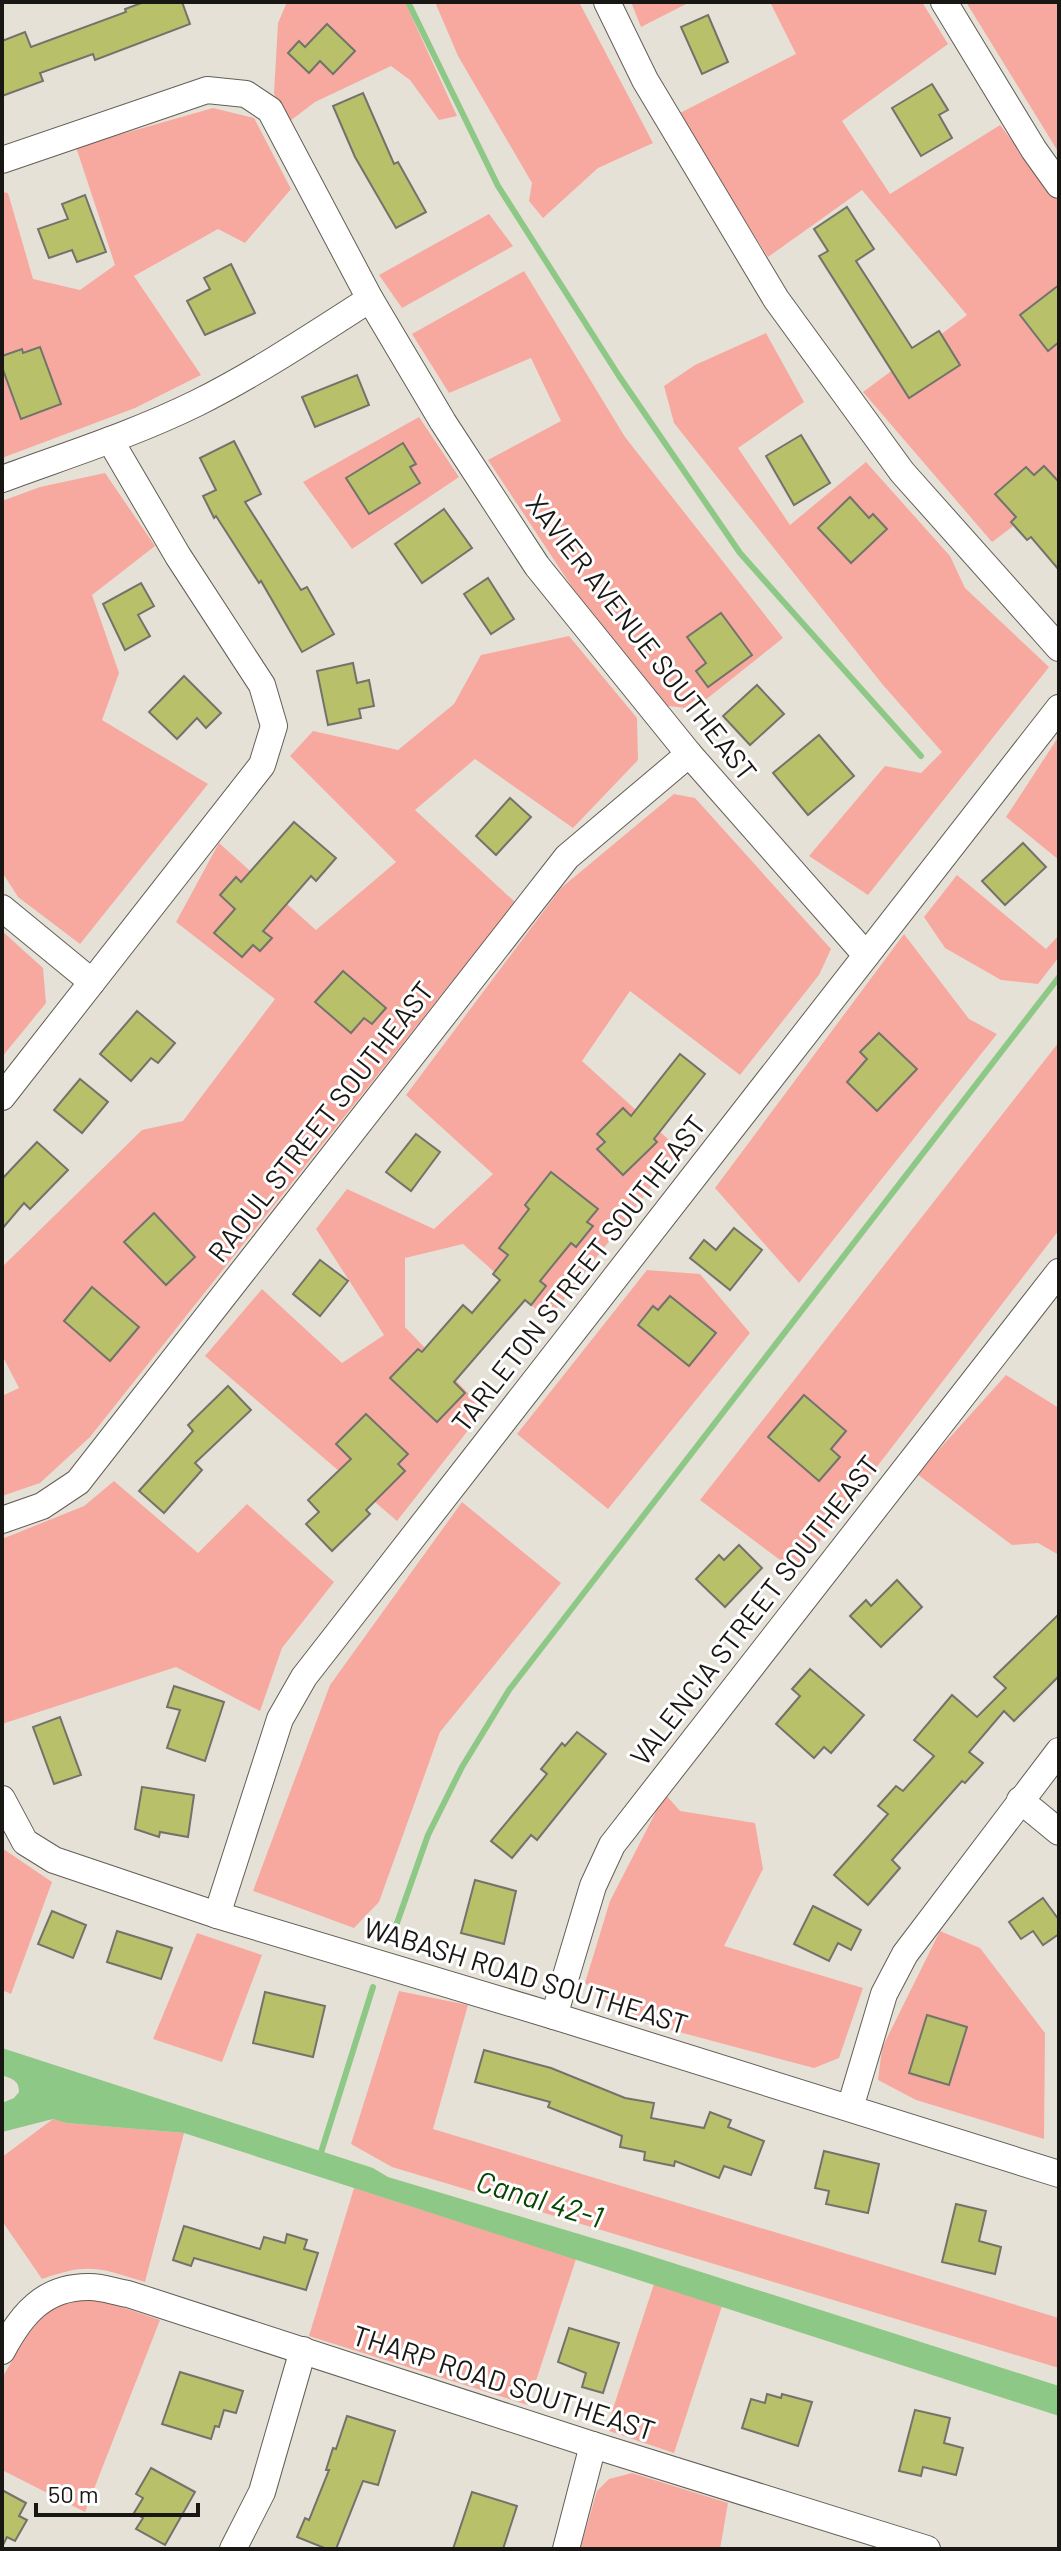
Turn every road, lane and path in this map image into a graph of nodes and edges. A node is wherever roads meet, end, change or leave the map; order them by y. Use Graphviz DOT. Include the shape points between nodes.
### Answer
graph roads {
  1 [pos="607,2"];
  2 [pos="944,2"];
  3 [pos="2,160"];
  4 [pos="1059,185"];
  5 [pos="370,299"];
  6 [pos="110,440"];
  7 [pos="2,479"];
  8 [pos="1059,648"];
  9 [pos="1059,708"];
  10 [pos="689,754"];
  11 [pos="2,908"];
  12 [pos="866,955"];
  13 [pos="92,982"];
  14 [pos="2,1097"];
  15 [pos="1059,1272"];
  16 [pos="2,1520"];
  17 [pos="1059,1751"];
  18 [pos="2,1799"];
  19 [pos="1020,1800"];
  20 [pos="1059,1832"];
  21 [pos="217,1915"];
  22 [pos="554,2016"];
  23 [pos="850,2108"];
  24 [pos="1059,2174"];
  25 [pos="303,2350"];
  26 [pos="2,2351"];
  27 [pos="593,2445"];
  28 [pos="882,2542"];
  29 [pos="233,2549"];
  30 [pos="566,2549"];
  31 [pos="927,2549"];
  1 -- 8 [label="street" via="645,80 776,299 902,472"];
  2 -- 4 [label="street"];
  3 -- 5 [label="street, XAVIER AVENUE SOUTHEAST" via="207,90 246,94 270,110"];
  5 -- 6 [label="street" via="196,403"];
  5 -- 10 [label="street, XAVIER AVENUE SOUTHEAST" via="537,566"];
  6 -- 7 [label="street"];
  6 -- 13 [label="street" via="262,685 274,726 262,765"];
  9 -- 12 [label="street, TARLETON STREET SOUTHEAST"];
  10 -- 12 [label="street, XAVIER AVENUE SOUTHEAST"];
  10 -- 16 [label="street, RAOUL STREET SOUTHEAST" via="567,857 78,1482 42,1506"];
  11 -- 13 [label="street"];
  12 -- 21 [label="street, TARLETON STREET SOUTHEAST" via="304,1677 280,1719"];
  13 -- 14 [label="street"];
  15 -- 22 [label="street, VALENCIA STREET SOUTHEAST" via="612,1845 593,1886"];
  17 -- 19 [label="street"];
  18 -- 21 [label="street, WABASH ROAD SOUTHEAST" via="25,1842 54,1860"];
  19 -- 20 [label="street"];
  19 -- 23 [label="street" via="905,1954 884,1994"];
  21 -- 22 [label="street, WABASH ROAD SOUTHEAST"];
  22 -- 23 [label="street, WABASH ROAD SOUTHEAST"];
  23 -- 24 [label="street, WABASH ROAD SOUTHEAST"];
  25 -- 26 [label="street, THARP ROAD SOUTHEAST" via="128,2294 89,2287 32,2305"];
  25 -- 27 [label="street, THARP ROAD SOUTHEAST"];
  25 -- 29 [label="street" via="262,2492"];
  27 -- 28 [label="street, THARP ROAD SOUTHEAST"];
  27 -- 30 [label="street"];
  28 -- 31 [label="street, THARP ROAD SOUTHEAST"];
}
